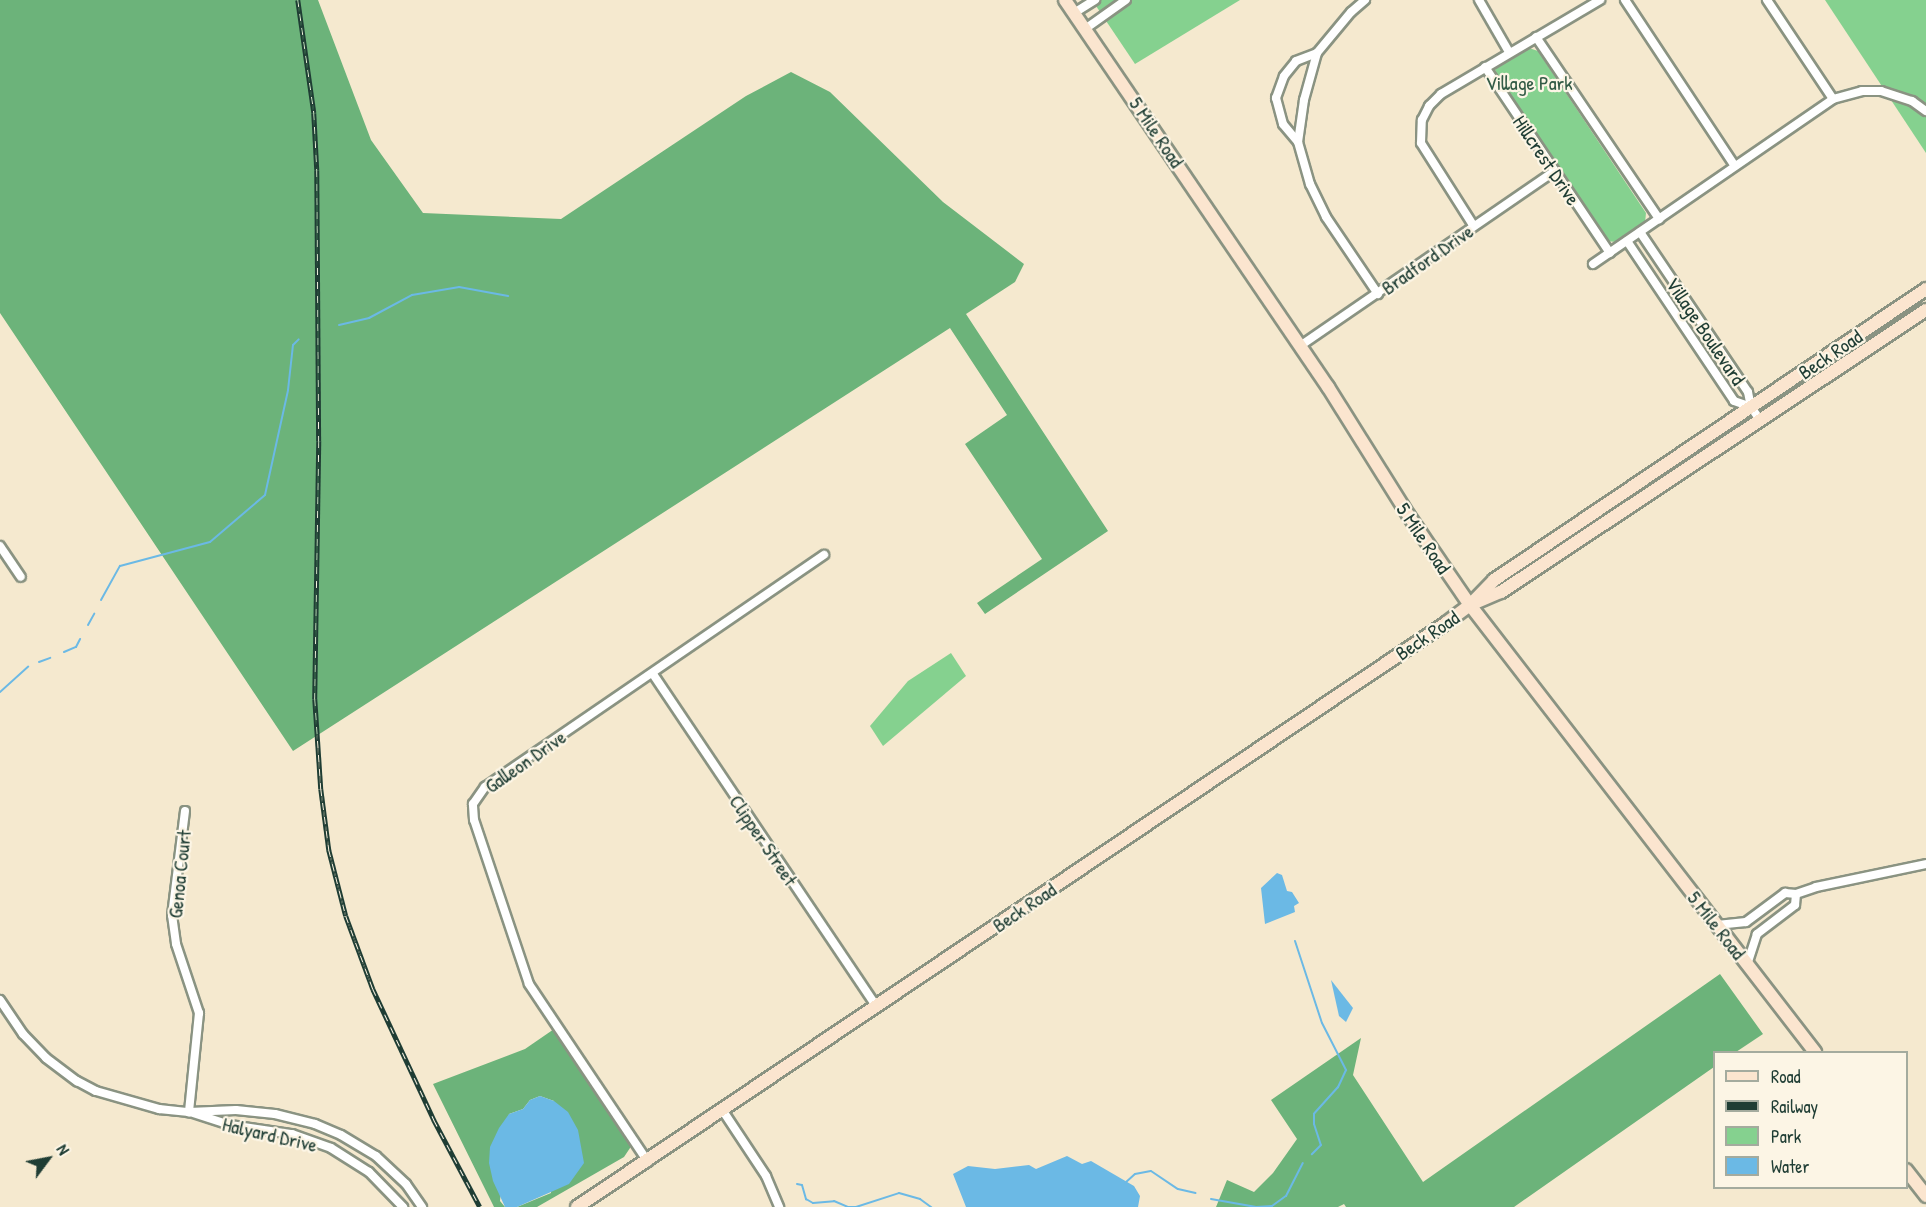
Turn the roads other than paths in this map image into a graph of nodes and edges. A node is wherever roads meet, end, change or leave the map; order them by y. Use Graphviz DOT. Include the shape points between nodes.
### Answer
graph roads {
  1 [pos="1065,0"];
  2 [pos="1095,0"];
  3 [pos="1126,0"];
  4 [pos="1365,0"];
  5 [pos="1479,0"];
  6 [pos="1600,0"];
  7 [pos="1625,0"];
  8 [pos="1767,0"];
  9 [pos="1074,13"];
  10 [pos="1085,29"];
  11 [pos="1536,37"];
  12 [pos="1509,52"];
  13 [pos="1317,53"];
  14 [pos="1485,67"];
  15 [pos="1833,99"];
  16 [pos="1926,111"];
  17 [pos="1298,142"];
  18 [pos="1735,166"];
  19 [pos="1555,171"];
  20 [pos="1659,219"];
  21 [pos="1473,225"];
  22 [pos="1640,232"];
  23 [pos="1627,241"];
  24 [pos="1610,253"];
  25 [pos="1593,264"];
  26 [pos="1926,289"];
  27 [pos="1378,294"];
  28 [pos="1926,310"];
  29 [pos="1300,346"];
  30 [pos="1751,407"];
  31 [pos="1760,420"];
  32 [pos="0,546"];
  33 [pos="824,555"];
  34 [pos="21,577"];
  35 [pos="1470,605"];
  36 [pos="652,674"];
  37 [pos="185,811"];
  38 [pos="1926,864"];
  39 [pos="1796,894"];
  40 [pos="1716,925"];
  41 [pos="1747,964"];
  42 [pos="0,1000"];
  43 [pos="876,1006"];
  44 [pos="1813,1051"];
  45 [pos="723,1111"];
  46 [pos="189,1112"];
  47 [pos="648,1162"];
  48 [pos="1908,1173"];
  49 [pos="1926,1196"];
  50 [pos="403,1207"];
  51 [pos="422,1207"];
  52 [pos="577,1207"];
  53 [pos="779,1207"];
  1 -- 9 [label="main road, 5 Mile Road"];
  2 -- 9 [label="street"];
  3 -- 10 [label="street"];
  4 -- 13 [label="street"];
  5 -- 12 [label="street"];
  6 -- 11 [label="street"];
  7 -- 18 [label="street"];
  8 -- 15 [label="street"];
  9 -- 10 [label="main road, 5 Mile Road"];
  10 -- 29 [label="main road, 5 Mile Road"];
  11 -- 12 [label="street"];
  11 -- 20 [label="street"];
  12 -- 14 [label="street"];
  13 -- 17 [label="street"];
  13 -- 17 [label="street" via="1296,61 1284,76 1276,98 1283,124"];
  14 -- 19 [label="street, Hillcrest Drive"];
  14 -- 21 [label="street" via="1441,94 1422,120 1421,143"];
  15 -- 16 [label="street" via="1862,91 1881,91 1912,101"];
  15 -- 18 [label="street"];
  17 -- 27 [label="street" via="1310,184 1326,218"];
  18 -- 20 [label="street"];
  19 -- 21 [label="street, Bradford Drive"];
  19 -- 24 [label="street, Hillcrest Drive"];
  20 -- 22 [label="street"];
  21 -- 27 [label="street, Bradford Drive"];
  22 -- 23 [label="street"];
  22 -- 30 [label="street, Village Boulevard" via="1748,392"];
  23 -- 24 [label="street"];
  23 -- 30 [label="street, Village Boulevard" via="1734,401"];
  24 -- 25 [label="street"];
  26 -- 30 [label="main road, Beck Road"];
  27 -- 29 [label="street, Bradford Drive"];
  28 -- 31 [label="main road, Beck Road"];
  29 -- 35 [label="main road, 5 Mile Road"];
  30 -- 31 [label="street"];
  30 -- 35 [label="main road, Beck Road" via="1494,580"];
  31 -- 35 [label="main road, Beck Road" via="1501,592"];
  32 -- 34 [label="street"];
  33 -- 36 [label="street, Galleon Drive"];
  35 -- 40 [label="main road, 5 Mile Road"];
  35 -- 43 [label="main road, Beck Road"];
  36 -- 43 [label="street, Clipper Street"];
  36 -- 47 [label="street, Galleon Drive" via="485,787 472,812 529,984"];
  37 -- 46 [label="street, Genoa Court" via="172,915 176,944 200,1013"];
  38 -- 39 [label="street" via="1816,886"];
  39 -- 40 [label="street" via="1785,893 1746,922"];
  39 -- 41 [label="street" via="1795,905 1757,934"];
  40 -- 41 [label="main road, 5 Mile Road"];
  41 -- 44 [label="main road, 5 Mile Road"];
  42 -- 46 [label="street, Halyard Drive" via="33,1045 77,1081 127,1102"];
  43 -- 45 [label="main road, Beck Road"];
  45 -- 47 [label="main road, Beck Road"];
  45 -- 53 [label="street" via="766,1176"];
  46 -- 50 [label="street, Halyard Drive" via="230,1125 292,1134 331,1148 369,1172"];
  46 -- 51 [label="street, Halyard Drive" via="236,1110 275,1114 333,1131 368,1150 391,1169"];
  47 -- 52 [label="main road, Beck Road"];
  48 -- 49 [label="main road"];
}
